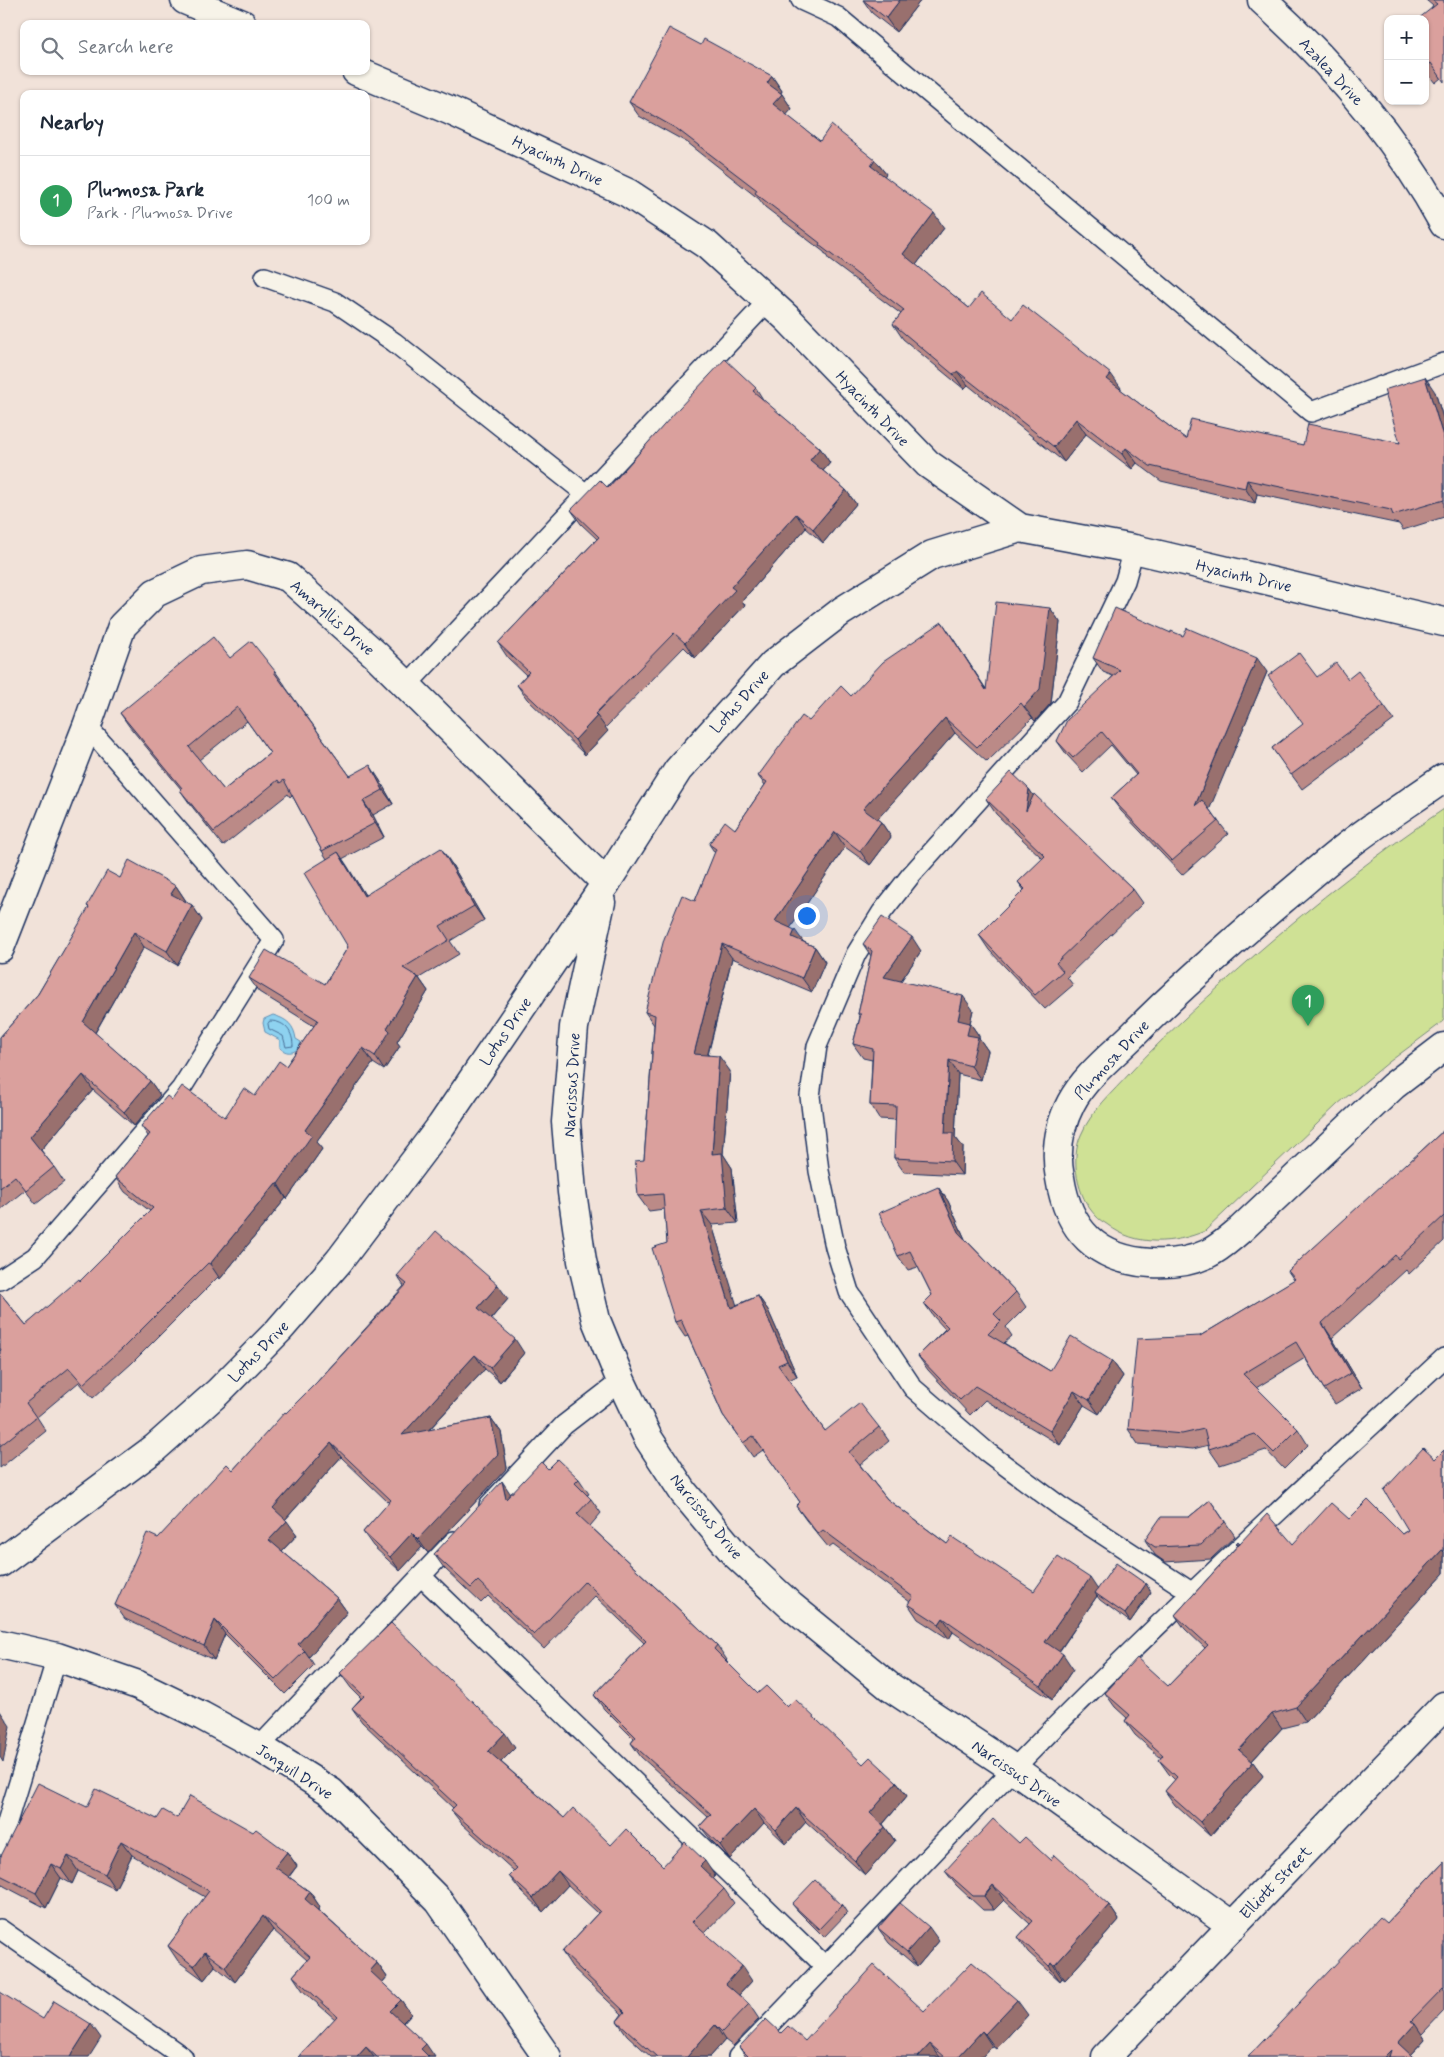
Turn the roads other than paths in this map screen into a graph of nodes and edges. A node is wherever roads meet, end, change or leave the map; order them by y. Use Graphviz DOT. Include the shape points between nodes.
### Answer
graph roads {
  1 [pos="185,0"];
  2 [pos="801,0"];
  3 [pos="1262,0"];
  4 [pos="232,20"];
  5 [pos="366,75"];
  6 [pos="1444,224"];
  7 [pos="265,277"];
  8 [pos="768,301"];
  9 [pos="1444,363"];
  10 [pos="586,494"];
  11 [pos="1020,528"];
  12 [pos="1134,549"];
  13 [pos="1444,622"];
  14 [pos="407,685"];
  15 [pos="87,726"];
  16 [pos="1444,778"];
  17 [pos="606,883"];
  18 [pos="0,948"];
  19 [pos="1444,1047"];
  20 [pos="0,1280"];
  21 [pos="1444,1358"];
  22 [pos="620,1381"];
  23 [pos="0,1563"];
  24 [pos="421,1576"];
  25 [pos="1191,1592"];
  26 [pos="0,1644"];
  27 [pos="57,1656"];
  28 [pos="1444,1706"];
  29 [pos="259,1747"];
  30 [pos="1014,1769"];
  31 [pos="0,1845"];
  32 [pos="1233,1926"];
  33 [pos="0,1929"];
  34 [pos="826,1967"];
  35 [pos="182,2057"];
  36 [pos="547,2057"];
  37 [pos="738,2057"];
  38 [pos="1106,2057"];
  1 -- 4 [label="street"];
  2 -- 9 [label="lane" via="838,17 1311,412"];
  3 -- 6 [label="street, Azalea Drive" via="1356,94 1405,160"];
  5 -- 8 [label="street, Hyacinth Drive" via="628,193 707,245"];
  7 -- 10 [label="lane" via="334,302 394,342"];
  8 -- 10 [label="lane"];
  8 -- 11 [label="street, Hyacinth Drive" via="928,464"];
  10 -- 14 [label="lane"];
  11 -- 12 [label="street, Hyacinth Drive"];
  11 -- 17 [label="street, Lotus Drive" via="932,555 842,611 772,664 678,770"];
  12 -- 13 [label="street, Hyacinth Drive"];
  12 -- 25 [label="lane" via="1125,581 1067,702 911,875 882,912 856,954 817,1046 810,1096 819,1171 835,1247 849,1292 913,1388 987,1452 1060,1507"];
  14 -- 15 [label="street, Amaryllis Drive" via="288,577 247,565 201,571 155,593 122,626"];
  14 -- 17 [label="street, Amaryllis Drive"];
  15 -- 18 [label="street, Amaryllis Drive"];
  15 -- 20 [label="lane" via="274,940 181,1089 35,1257"];
  16 -- 19 [label="street, Plumosa Drive" via="1350,844 1229,944 1086,1082 1067,1111 1058,1146 1062,1194 1070,1215 1093,1243 1123,1258 1170,1263 1207,1254 1240,1230 1393,1086"];
  17 -- 22 [label="street, Narcissus Drive" via="574,1027 566,1122 582,1261 596,1320"];
  17 -- 23 [label="street, Lotus Drive" via="441,1126 339,1260 279,1330 218,1392 155,1448"];
  21 -- 25 [label="lane"];
  22 -- 24 [label="lane" via="564,1425"];
  22 -- 30 [label="street, Narcissus Drive" via="648,1438 684,1493 734,1553 791,1606 890,1687"];
  24 -- 29 [label="lane"];
  24 -- 34 [label="lane"];
  25 -- 30 [label="lane"];
  26 -- 27 [label="street, Jonquil Drive"];
  27 -- 29 [label="street, Jonquil Drive" via="138,1685"];
  27 -- 31 [label="lane"];
  28 -- 32 [label="street, Elliott Street"];
  29 -- 36 [label="street, Jonquil Drive" via="331,1792 439,1901"];
  30 -- 32 [label="street, Narcissus Drive"];
  30 -- 34 [label="lane"];
  32 -- 38 [label="street, Elliott Street"];
  33 -- 35 [label="lane"];
  34 -- 37 [label="lane"];
}
